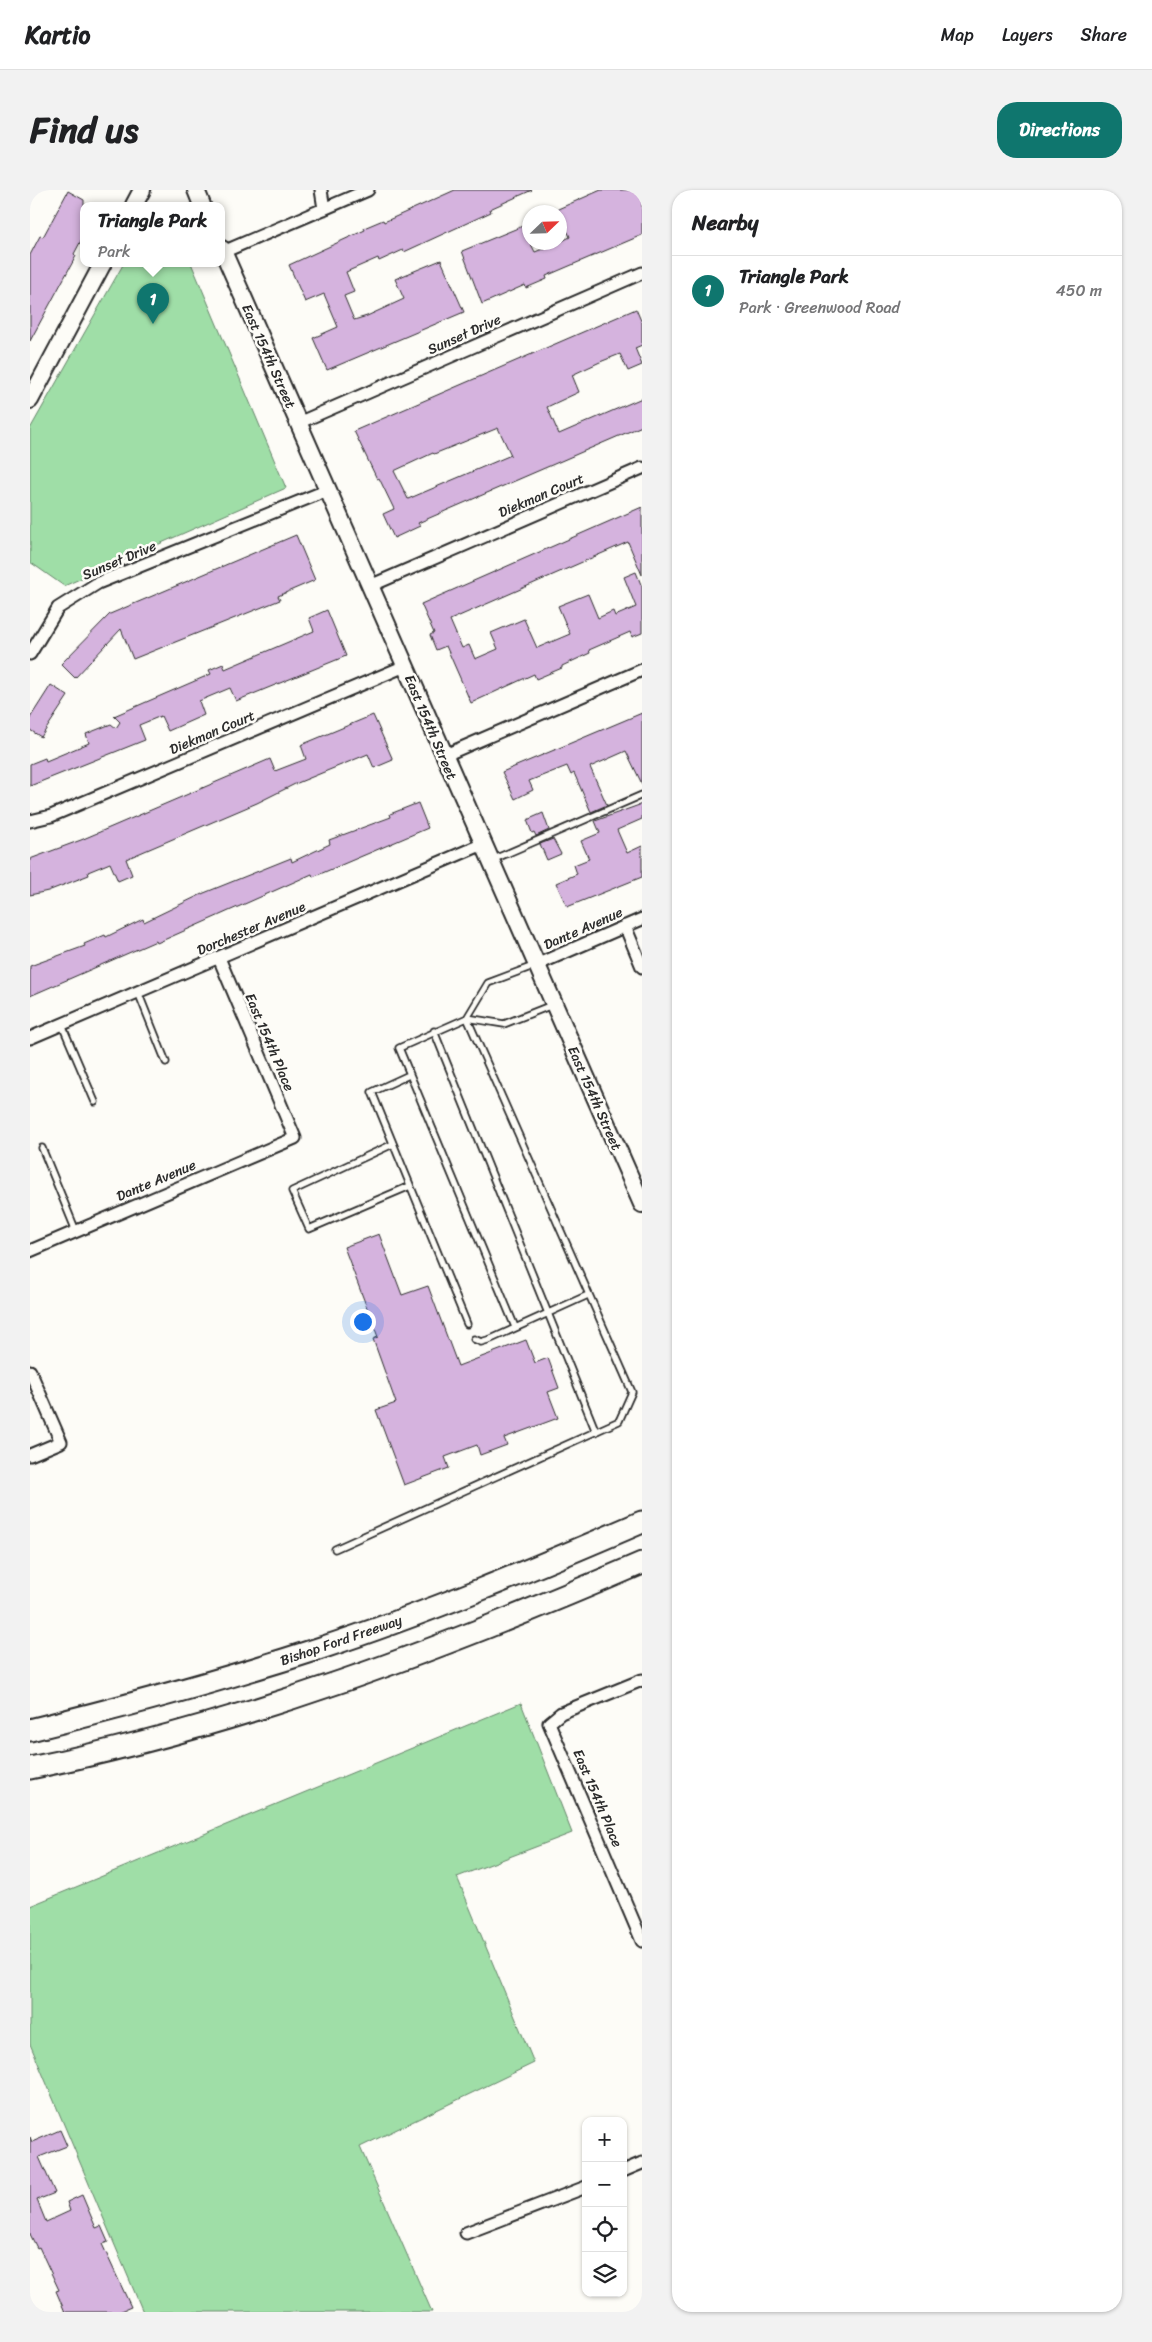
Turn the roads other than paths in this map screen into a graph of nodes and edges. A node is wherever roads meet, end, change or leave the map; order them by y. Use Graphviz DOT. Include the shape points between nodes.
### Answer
graph roads {
  1 [pos="142,190"];
  2 [pos="196,190"];
  3 [pos="321,190"];
  4 [pos="368,190"];
  5 [pos="136,202"];
  6 [pos="201,202"];
  7 [pos="324,209"];
  8 [pos="225,250"];
  9 [pos="225,258"];
  10 [pos="101,267"];
  11 [pos="642,273"];
  12 [pos="30,400"];
  13 [pos="298,423"];
  14 [pos="642,468"];
  15 [pos="328,490"];
  16 [pos="370,586"];
  17 [pos="30,654"];
  18 [pos="405,666"];
  19 [pos="642,670"];
  20 [pos="443,756"];
  21 [pos="642,795"];
  22 [pos="30,821"];
  23 [pos="483,844"];
  24 [pos="490,861"];
  25 [pos="642,919"];
  26 [pos="625,926"];
  27 [pos="219,958"];
  28 [pos="536,965"];
  29 [pos="642,967"];
  30 [pos="138,992"];
  31 [pos="553,1004"];
  32 [pos="467,1018"];
  33 [pos="62,1025"];
  34 [pos="434,1032"];
  35 [pos="30,1038"];
  36 [pos="166,1062"];
  37 [pos="410,1075"];
  38 [pos="95,1102"];
  39 [pos="294,1138"];
  40 [pos="393,1144"];
  41 [pos="42,1148"];
  42 [pos="410,1186"];
  43 [pos="642,1204"];
  44 [pos="76,1231"];
  45 [pos="30,1250"];
  46 [pos="588,1295"];
  47 [pos="547,1312"];
  48 [pos="467,1324"];
  49 [pos="515,1327"];
  50 [pos="474,1339"];
  51 [pos="30,1371"];
  52 [pos="596,1432"];
  53 [pos="30,1455"];
  54 [pos="642,1522"];
  55 [pos="335,1549"];
  56 [pos="642,1563"];
  57 [pos="642,1680"];
  58 [pos="30,1730"];
  59 [pos="30,1768"];
  60 [pos="642,1941"];
  61 [pos="642,2163"];
  62 [pos="627,2169"];
  63 [pos="582,2189"];
  64 [pos="466,2234"];
  1 -- 5 [label="street"];
  2 -- 6 [label="street"];
  3 -- 7 [label="street"];
  4 -- 7 [label="street"];
  7 -- 8 [label="street"];
  9 -- 13 [label="street, East 154th Street"];
  10 -- 12 [label="street"];
  11 -- 13 [label="street, Sunset Drive"];
  13 -- 15 [label="street, East 154th Street"];
  14 -- 16 [label="street, Diekman Court"];
  15 -- 16 [label="street, East 154th Street"];
  15 -- 17 [label="street, Sunset Drive" via="78,594 58,608"];
  16 -- 18 [label="street, East 154th Street"];
  18 -- 20 [label="street, East 154th Street"];
  18 -- 22 [label="street, Diekman Court" via="52,816"];
  19 -- 20 [label="street"];
  20 -- 23 [label="street, East 154th Street"];
  21 -- 24 [label="lane"];
  23 -- 24 [label="street, East 154th Street"];
  23 -- 27 [label="street, Dorchester Avenue"];
  24 -- 28 [label="street, East 154th Street"];
  25 -- 26 [label="street, Dante Avenue"];
  26 -- 28 [label="street, Dante Avenue"];
  26 -- 29 [label="street"];
  27 -- 30 [label="street, Dorchester Avenue"];
  27 -- 39 [label="street, East 154th Place"];
  28 -- 31 [label="street, East 154th Street"];
  28 -- 32 [label="lane" via="488,983"];
  30 -- 33 [label="street, Dorchester Avenue"];
  30 -- 36 [label="lane"];
  31 -- 32 [label="lane" via="504,1024"];
  31 -- 43 [label="street, East 154th Street"];
  32 -- 34 [label="lane"];
  32 -- 46 [label="lane"];
  33 -- 35 [label="street, Dorchester Avenue"];
  33 -- 38 [label="lane"];
  34 -- 37 [label="lane" via="399,1048"];
  34 -- 47 [label="lane"];
  37 -- 40 [label="lane" via="372,1092"];
  37 -- 49 [label="lane"];
  39 -- 44 [label="street, Dante Avenue"];
  40 -- 42 [label="lane"];
  40 -- 42 [label="lane" via="292,1191 309,1229"];
  41 -- 44 [label="lane"];
  42 -- 48 [label="lane"];
  44 -- 45 [label="street, Dante Avenue"];
  46 -- 47 [label="lane"];
  46 -- 52 [label="lane" via="632,1392 619,1422"];
  47 -- 49 [label="lane"];
  47 -- 52 [label="lane"];
  49 -- 50 [label="lane" via="491,1340 481,1342"];
  51 -- 53 [label="street" via="61,1442"];
  52 -- 55 [label="lane"];
  54 -- 58 [label="highway, Bishop Ford Freeway" via="522,1574 319,1649 136,1704"];
  56 -- 59 [label="highway" via="525,1613 331,1685 144,1741"];
  57 -- 60 [label="street, East 154th Place" via="561,1713 549,1723"];
  61 -- 62 [label="street"];
  63 -- 64 [label="street"];
}
